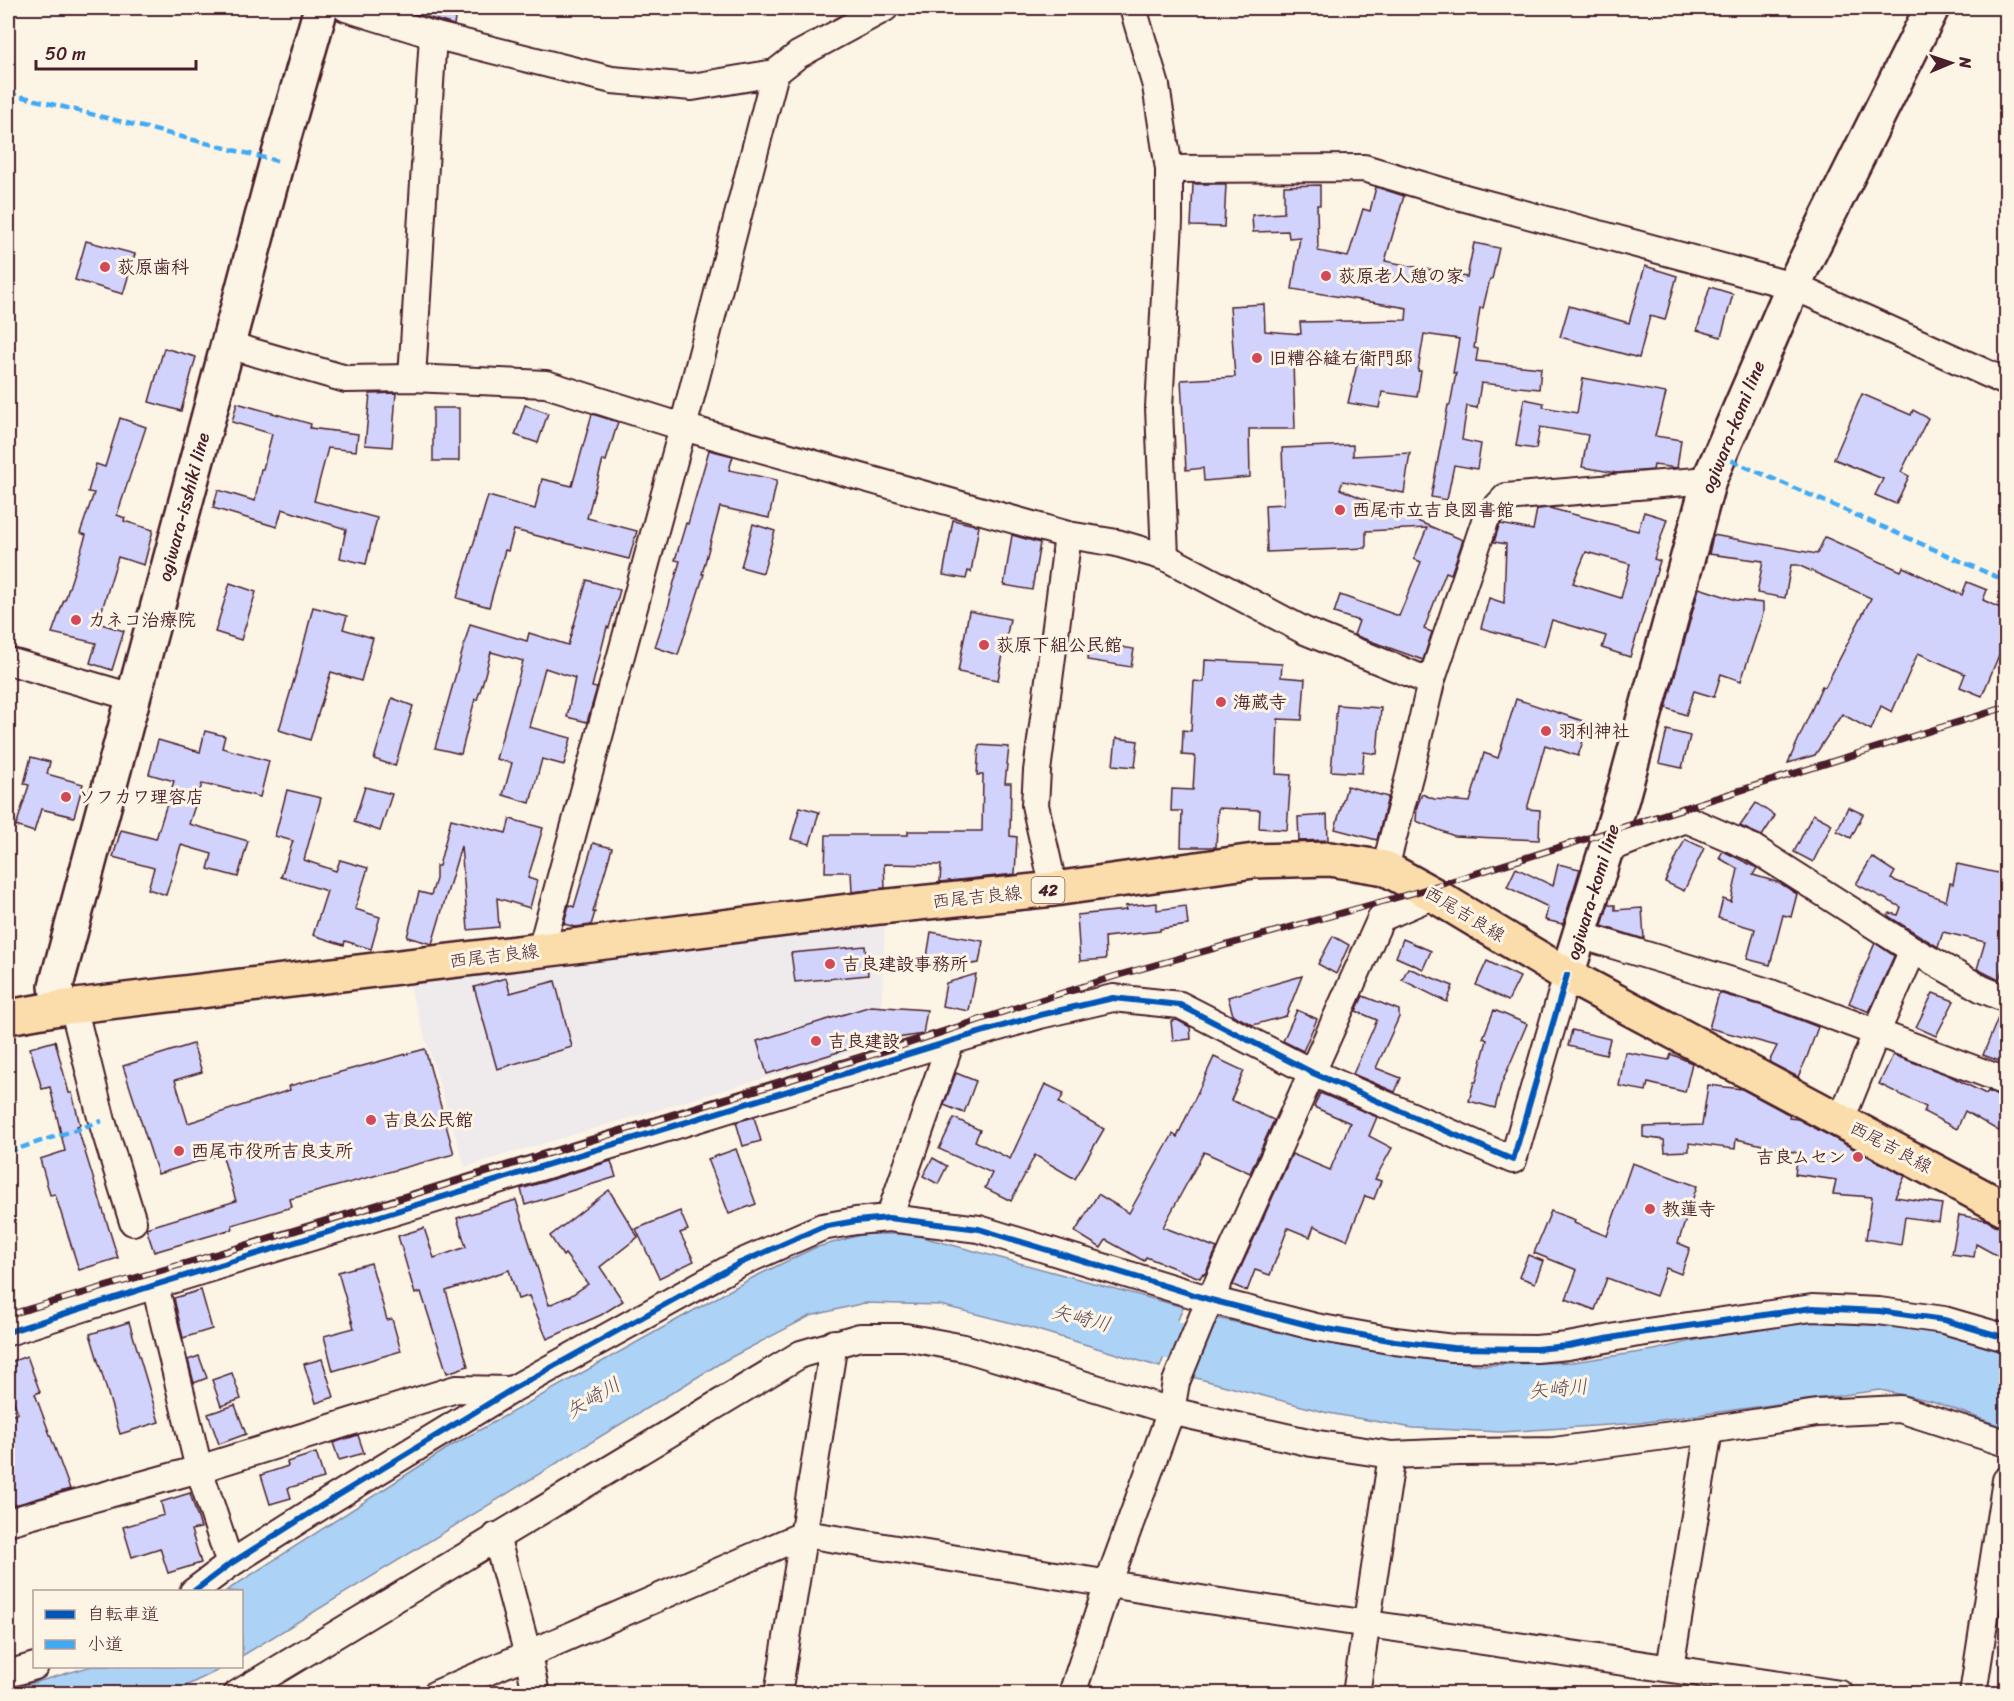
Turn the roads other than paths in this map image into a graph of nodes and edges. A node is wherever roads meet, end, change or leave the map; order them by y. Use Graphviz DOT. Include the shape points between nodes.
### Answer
graph roads {
  1 [pos="321,8"];
  2 [pos="346,8"];
  3 [pos="885,8"];
  4 [pos="1133,8"];
  5 [pos="1932,8"];
  6 [pos="433,35"];
  7 [pos="775,73"];
  8 [pos="1169,169"];
  9 [pos="1793,286"];
  10 [pos="228,345"];
  11 [pos="412,378"];
  12 [pos="2007,382"];
  13 [pos="683,427"];
  14 [pos="1709,480"];
  15 [pos="1068,535"];
  16 [pos="1165,557"];
  17 [pos="8,661"];
  18 [pos="1431,682"];
  19 [pos="132,697"];
  20 [pos="1606,850"];
  21 [pos="1385,868"];
  22 [pos="1054,889"];
  23 [pos="1434,895"];
  24 [pos="1580,935"];
  25 [pos="541,950"];
  26 [pos="1913,950"];
  27 [pos="1567,975"];
  28 [pos="2007,999"];
  29 [pos="66,1007"];
  30 [pos="9,1019"];
  31 [pos="1877,1031"];
  32 [pos="951,1041"];
  33 [pos="1313,1073"];
  34 [pos="2007,1084"];
  35 [pos="1841,1120"];
  36 [pos="2007,1209"];
  37 [pos="889,1218"];
  38 [pos="133,1222"];
  39 [pos="155,1285"];
  40 [pos="1207,1308"];
  41 [pos="8,1332"];
  42 [pos="2007,1338"];
  43 [pos="834,1343"];
  44 [pos="511,1390"];
  45 [pos="1171,1411"];
  46 [pos="1709,1430"];
  47 [pos="2007,1443"];
  48 [pos="1392,1455"];
  49 [pos="199,1469"];
  50 [pos="2007,1480"];
  51 [pos="8,1522"];
  52 [pos="805,1534"];
  53 [pos="496,1536"];
  54 [pos="230,1564"];
  55 [pos="1108,1584"];
  56 [pos="196,1590"];
  57 [pos="1368,1624"];
  58 [pos="528,1655"];
  59 [pos="33,1667"];
  60 [pos="8,1674"];
  61 [pos="1678,1678"];
  62 [pos="237,1694"];
  63 [pos="436,1694"];
  64 [pos="536,1694"];
  65 [pos="778,1694"];
  66 [pos="1072,1694"];
  67 [pos="1356,1694"];
  68 [pos="1840,1694"];
  69 [pos="1973,1694"];
  1 -- 10 [label="main road, ogiwara-isshiki line"];
  2 -- 6 [label="street"];
  3 -- 7 [label="street" via="798,55"];
  4 -- 8 [label="street" via="1156,86"];
  5 -- 9 [label="main road, ogiwara-komi line"];
  6 -- 7 [label="street" via="612,80 692,87"];
  6 -- 11 [label="street"];
  7 -- 13 [label="street"];
  8 -- 9 [label="street" via="1364,168"];
  8 -- 16 [label="street" via="1159,408"];
  9 -- 12 [label="street"];
  9 -- 14 [label="main road, ogiwara-komi line"];
  10 -- 11 [label="street" via="346,379"];
  10 -- 19 [label="main road, ogiwara-isshiki line"];
  11 -- 13 [label="street" via="546,384"];
  13 -- 15 [label="street"];
  13 -- 25 [label="street"];
  14 -- 18 [label="street" via="1506,497 1486,518"];
  14 -- 20 [label="main road, ogiwara-komi line"];
  15 -- 16 [label="street" via="1117,543"];
  15 -- 22 [label="street" via="1035,805"];
  16 -- 18 [label="street" via="1305,631"];
  17 -- 19 [label="street"];
  18 -- 21 [label="street"];
  19 -- 29 [label="main road, ogiwara-isshiki line" via="56,986"];
  20 -- 24 [label="main road, ogiwara-komi line"];
  20 -- 26 [label="street" via="1686,819 1753,848"];
  21 -- 22 [label="main road, 西尾吉良線 / 42" via="1330,859 1254,861"];
  21 -- 23 [label="main road, 西尾吉良線 / 42"];
  22 -- 25 [label="main road, 西尾吉良線 / 42" via="868,908"];
  23 -- 27 [label="main road, 西尾吉良線 / 42"];
  23 -- 33 [label="street" via="1381,918"];
  24 -- 27 [label="main road, ogiwara-komi line"];
  24 -- 31 [label="street" via="1768,992"];
  25 -- 29 [label="main road, 西尾吉良線 / 42"];
  26 -- 28 [label="street"];
  26 -- 31 [label="street"];
  27 -- 33 [label="street" via="1513,1160"];
  27 -- 35 [label="main road, 西尾吉良線 / 42"];
  29 -- 30 [label="main road, 西尾吉良線 / 42"];
  29 -- 38 [label="street"];
  31 -- 34 [label="street"];
  31 -- 35 [label="street"];
  32 -- 33 [label="street" via="1092,1002 1113,998 1140,1000 1180,1005"];
  32 -- 37 [label="street"];
  32 -- 39 [label="street"];
  33 -- 40 [label="street"];
  35 -- 36 [label="main road, 西尾吉良線 / 42"];
  37 -- 40 [label="street" via="979,1229"];
  37 -- 44 [label="street" via="822,1227 738,1264"];
  39 -- 41 [label="street"];
  39 -- 49 [label="street"];
  40 -- 42 [label="street" via="1454,1348 1568,1346 1812,1308 1879,1311 1944,1320"];
  40 -- 45 [label="street" via="1176,1382"];
  43 -- 45 [label="street" via="880,1336 964,1348"];
  43 -- 52 [label="street"];
  43 -- 53 [label="street" via="801,1354"];
  44 -- 49 [label="street" via="456,1389"];
  44 -- 54 [label="street"];
  45 -- 48 [label="street" via="1312,1443"];
  45 -- 55 [label="street"];
  46 -- 47 [label="street" via="1817,1413 1900,1408"];
  46 -- 48 [label="street" via="1554,1451"];
  46 -- 61 [label="street"];
  48 -- 57 [label="street"];
  49 -- 51 [label="street"];
  49 -- 54 [label="street"];
  50 -- 69 [label="street"];
  52 -- 55 [label="street"];
  52 -- 58 [label="street"];
  52 -- 65 [label="street"];
  53 -- 58 [label="street"];
  53 -- 62 [label="street"];
  54 -- 56 [label="street"];
  55 -- 57 [label="street"];
  55 -- 66 [label="street"];
  57 -- 61 [label="street"];
  57 -- 67 [label="street"];
  58 -- 63 [label="street"];
  58 -- 64 [label="street"];
  59 -- 60 [label="street"];
  61 -- 68 [label="street"];
}
